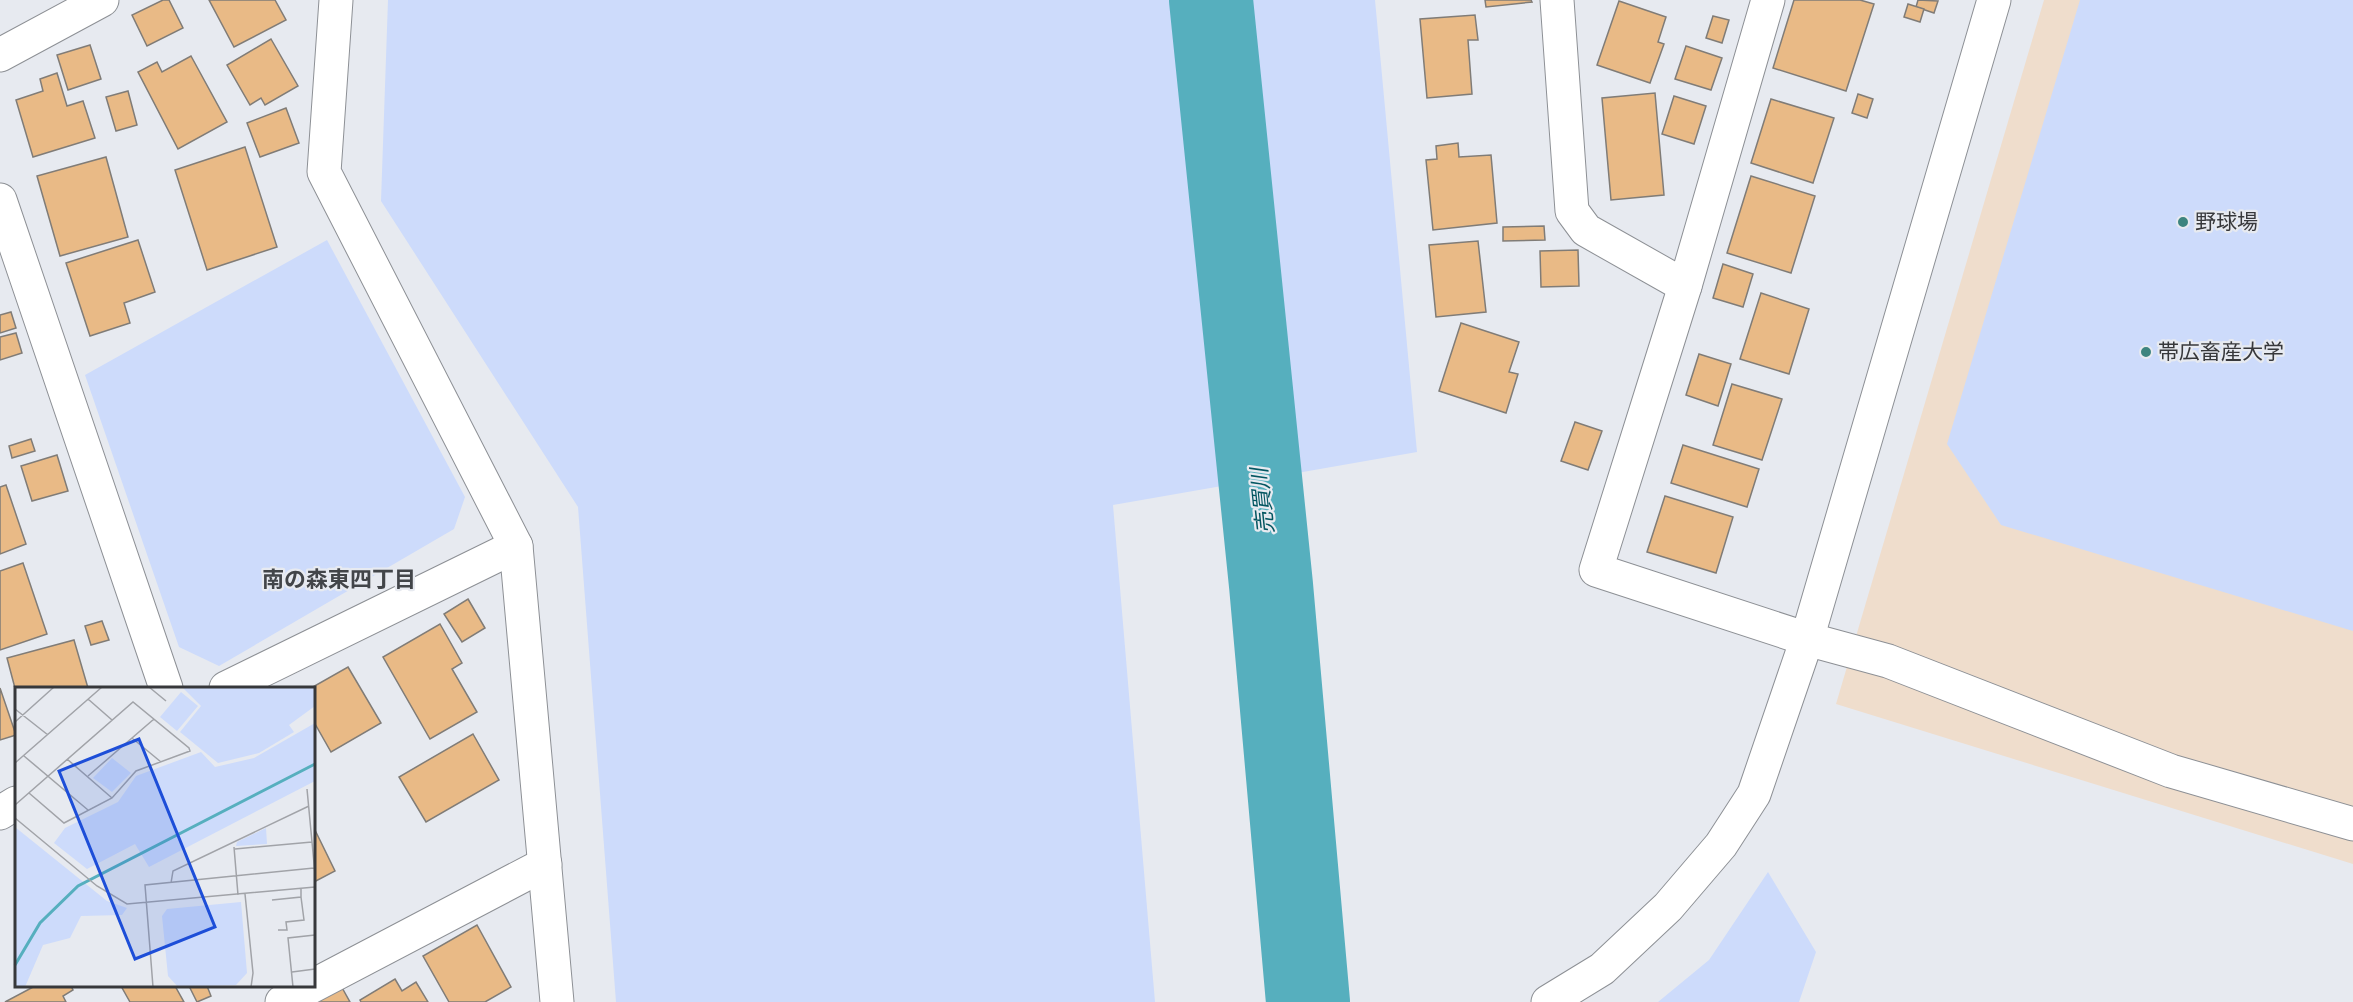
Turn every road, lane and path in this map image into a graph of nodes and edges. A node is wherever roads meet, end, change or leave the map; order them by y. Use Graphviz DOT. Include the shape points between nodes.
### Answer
graph roads {
  1 [pos="102,0"];
  2 [pos="336,0"];
  3 [pos="1557,0"];
  4 [pos="1768,0"];
  5 [pos="1994,0"];
  6 [pos="0,55"];
  7 [pos="0,200"];
  8 [pos="1684,286"];
  9 [pos="516,546"];
  10 [pos="1807,639"];
  11 [pos="166,687"];
  12 [pos="228,687"];
  13 [pos="15,804"];
  14 [pos="0,813"];
  15 [pos="2353,824"];
  16 [pos="545,864"];
  17 [pos="315,985"];
  18 [pos="311,987"];
  19 [pos="282,1002"];
  20 [pos="557,1002"];
  21 [pos="1548,1002"];
  1 -- 6 [label="street"];
  2 -- 9 [label="street" via="324,172"];
  3 -- 8 [label="street" via="1572,212 1586,230"];
  4 -- 8 [label="street"];
  5 -- 10 [label="street"];
  7 -- 11 [label="street"];
  8 -- 10 [label="street" via="1596,570"];
  9 -- 12 [label="street"];
  9 -- 16 [label="street"];
  10 -- 15 [label="street" via="1888,662 2171,771"];
  10 -- 21 [label="street" via="1754,794 1721,845 1668,907 1602,969"];
  13 -- 14 [label="street"];
  16 -- 17 [label="street"];
  16 -- 20 [label="street"];
  18 -- 19 [label="street"];
}
